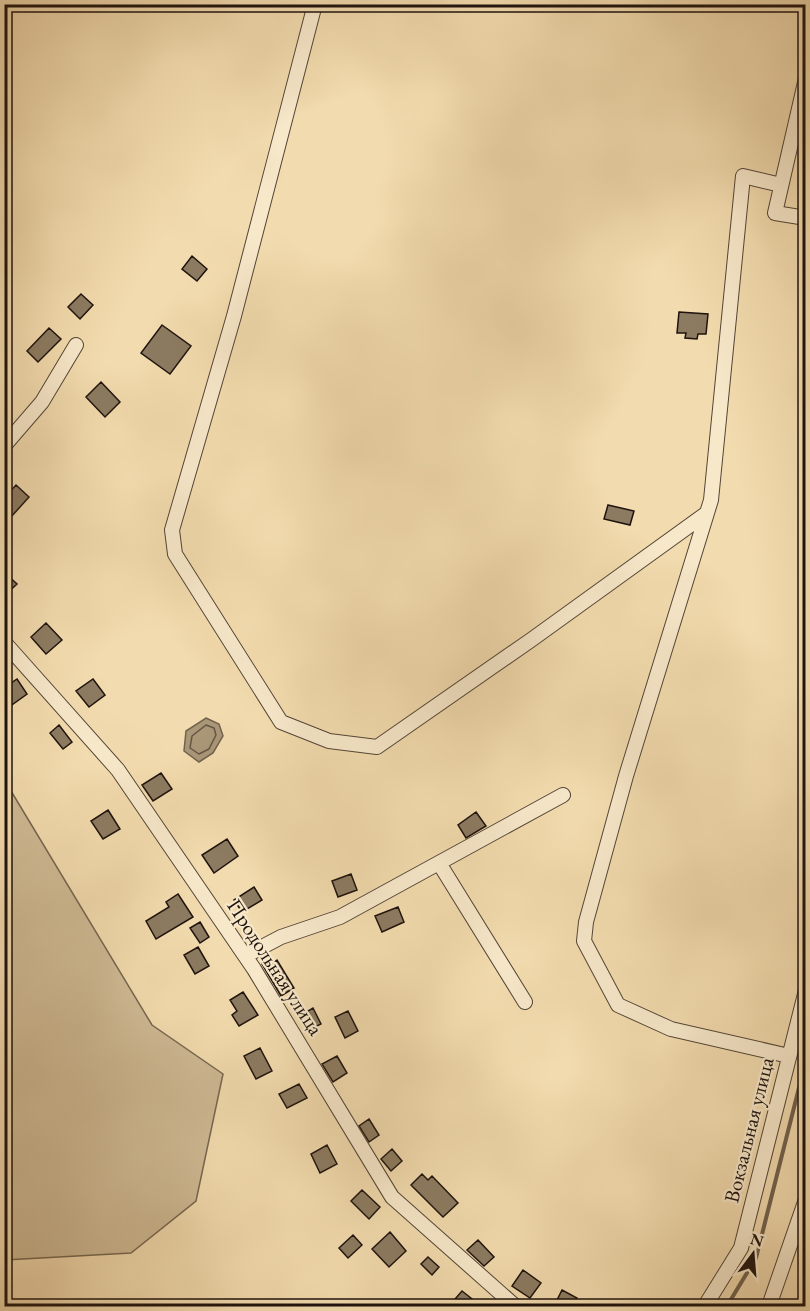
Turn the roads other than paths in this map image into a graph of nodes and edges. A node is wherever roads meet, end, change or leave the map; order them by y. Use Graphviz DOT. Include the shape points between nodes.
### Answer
graph roads {
  1 [pos="315,4"];
  2 [pos="806,78"];
  3 [pos="779,191"];
  4 [pos="806,218"];
  5 [pos="76,345"];
  6 [pos="4,446"];
  7 [pos="707,513"];
  8 [pos="4,642"];
  9 [pos="563,795"];
  10 [pos="439,863"];
  11 [pos="245,956"];
  12 [pos="806,990"];
  13 [pos="525,1002"];
  14 [pos="789,1056"];
  15 [pos="806,1198"];
  16 [pos="515,1306"];
  17 [pos="705,1306"];
  18 [pos="769,1306"];
  1 -- 7 [label="street" via="234,316 172,530 175,554 281,722 329,741 377,747"];
  2 -- 3 [label="street"];
  3 -- 4 [label="street" via="776,213"];
  3 -- 7 [label="street" via="743,176 715,470"];
  5 -- 6 [label="street" via="42,402"];
  7 -- 14 [label="street" via="626,776 584,941 618,1005 670,1029"];
  8 -- 11 [label="street, Продольная улица" via="118,770"];
  9 -- 10 [label="street"];
  10 -- 11 [label="street" via="340,917 281,937"];
  10 -- 13 [label="street"];
  11 -- 16 [label="street, Продольная улица" via="392,1197"];
  12 -- 14 [label="street, Вокзальная улица"];
  14 -- 17 [label="street, Вокзальная улица" via="741,1248"];
  15 -- 18 [label="street"];
}
